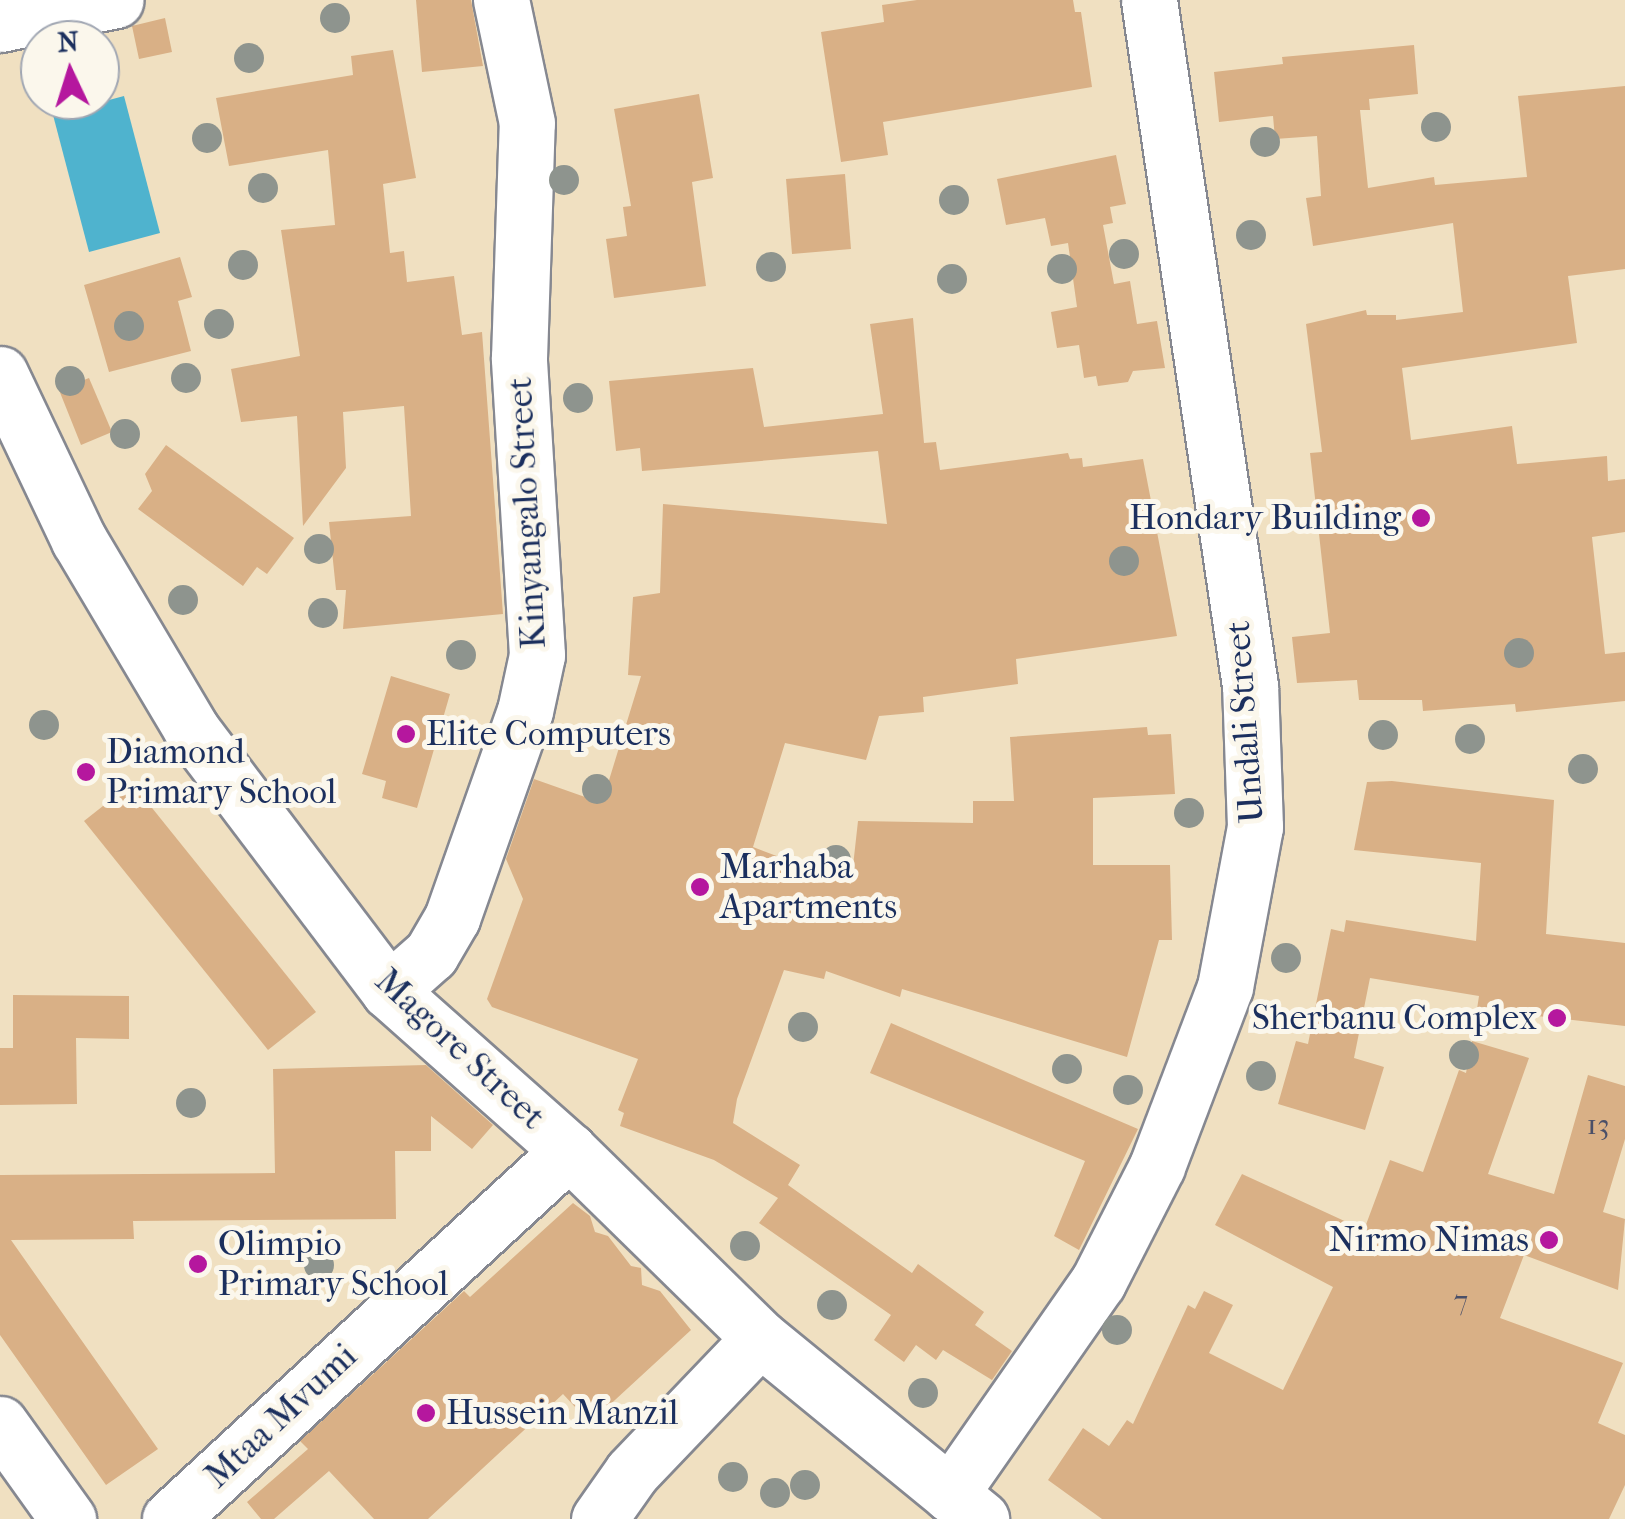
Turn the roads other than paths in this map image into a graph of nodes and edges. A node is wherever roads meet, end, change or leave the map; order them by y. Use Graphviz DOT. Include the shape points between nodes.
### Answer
graph roads {
  1 [pos="116,0"];
  2 [pos="501,0"];
  3 [pos="1149,0"];
  4 [pos="0,24"];
  5 [pos="0,374"];
  6 [pos="388,991"];
  7 [pos="569,1151"];
  8 [pos="760,1338"];
  9 [pos="0,1424"];
  10 [pos="966,1507"];
  11 [pos="68,1519"];
  12 [pos="170,1519"];
  13 [pos="600,1519"];
  1 -- 4 [label="street"];
  2 -- 6 [label="street, Kinyangalo Street" via="527,122 519,358 536,655 525,711 452,918 431,954"];
  3 -- 10 [label="street, Undali Street" via="1250,686 1255,826 1225,987 1156,1166 1098,1282"];
  5 -- 6 [label="street, Magore Street" via="80,540 192,728"];
  6 -- 7 [label="street, Magore Street"];
  7 -- 8 [label="street, Magore Street"];
  7 -- 12 [label="street, Mtaa Mvumi"];
  8 -- 10 [label="street, Magore Street"];
  8 -- 13 [label="street" via="632,1472"];
  9 -- 11 [label="street"];
}
